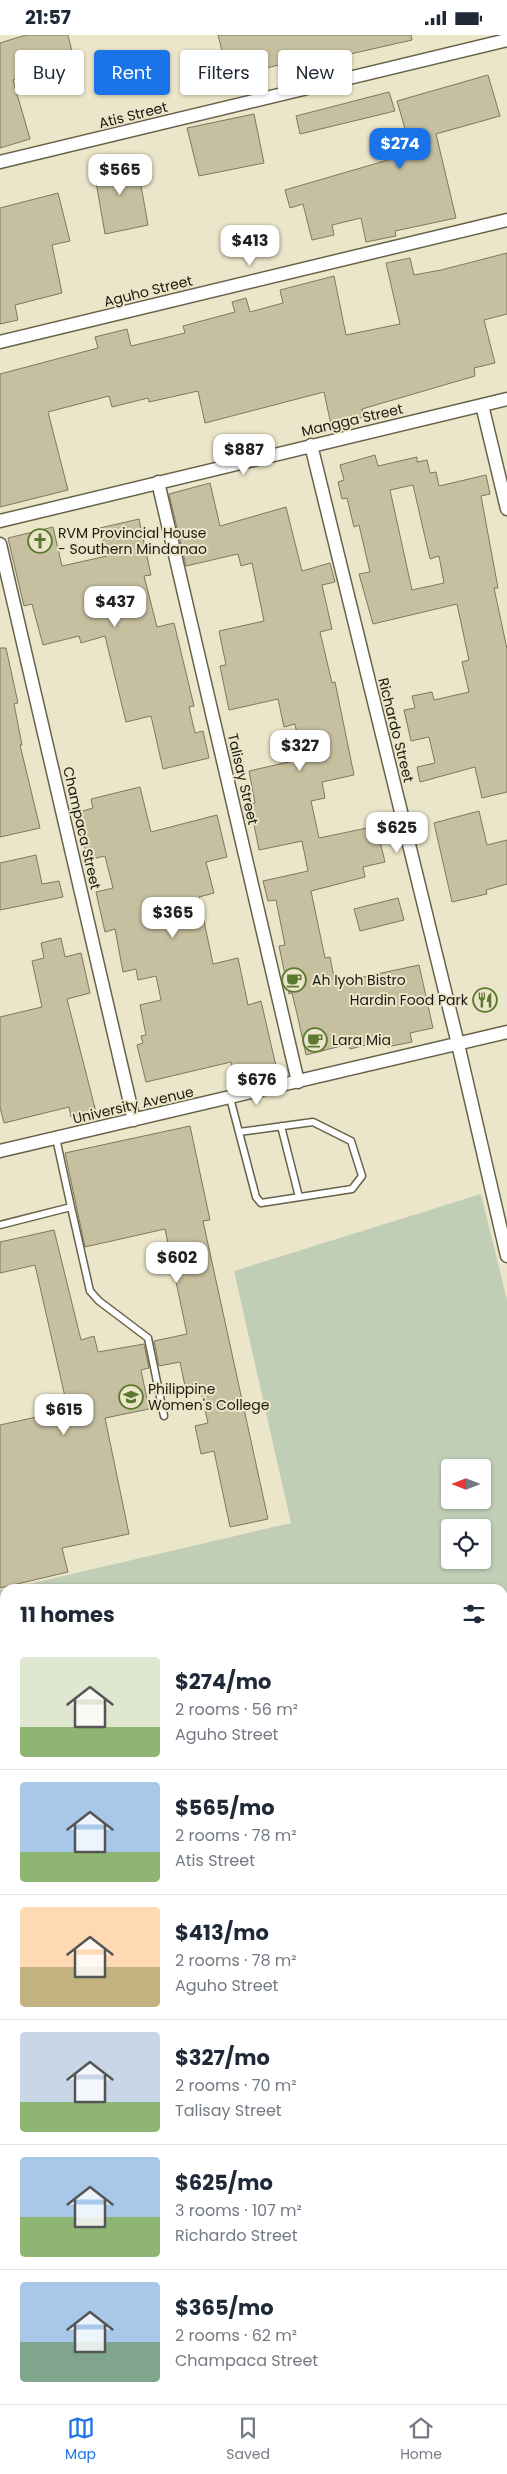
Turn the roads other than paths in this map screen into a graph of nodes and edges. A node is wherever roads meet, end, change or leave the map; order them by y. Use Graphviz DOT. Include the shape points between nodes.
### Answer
graph roads {
  1 [pos="507,40"];
  2 [pos="0,162"];
  3 [pos="507,220"];
  4 [pos="0,342"];
  5 [pos="507,399"];
  6 [pos="482,405"];
  7 [pos="311,445"];
  8 [pos="158,482"];
  9 [pos="507,509"];
  10 [pos="0,521"];
  11 [pos="0,544"];
  12 [pos="507,1032"];
  13 [pos="458,1044"];
  14 [pos="298,1082"];
  15 [pos="230,1098"];
  16 [pos="134,1120"];
  17 [pos="281,1126"];
  18 [pos="238,1132"];
  19 [pos="56,1138"];
  20 [pos="0,1151"];
  21 [pos="299,1197"];
  22 [pos="71,1207"];
  23 [pos="0,1225"];
  24 [pos="507,1256"];
  25 [pos="164,1416"];
  1 -- 2 [label="street, Atis Street"];
  3 -- 4 [label="street, Aguho Street"];
  5 -- 6 [label="street, Mangga Street"];
  6 -- 7 [label="street, Mangga Street"];
  6 -- 9 [label="street"];
  7 -- 8 [label="street, Mangga Street"];
  7 -- 13 [label="street, Richardo Street"];
  8 -- 10 [label="street, Mangga Street"];
  8 -- 14 [label="street, Talisay Street"];
  11 -- 16 [label="street, Champaca Street"];
  12 -- 13 [label="street, University Avenue"];
  13 -- 14 [label="street, University Avenue"];
  13 -- 24 [label="street, Richardo Street"];
  14 -- 15 [label="street, University Avenue"];
  15 -- 16 [label="street, University Avenue"];
  15 -- 18 [label="lane"];
  16 -- 19 [label="street, University Avenue"];
  17 -- 18 [label="lane"];
  17 -- 21 [label="lane"];
  17 -- 21 [label="lane" via="314,1122 351,1141 362,1176 352,1189"];
  18 -- 21 [label="lane" via="256,1197 261,1203"];
  19 -- 20 [label="street, University Avenue"];
  19 -- 22 [label="lane"];
  22 -- 23 [label="lane"];
  22 -- 25 [label="lane" via="90,1291 148,1338"];
}
